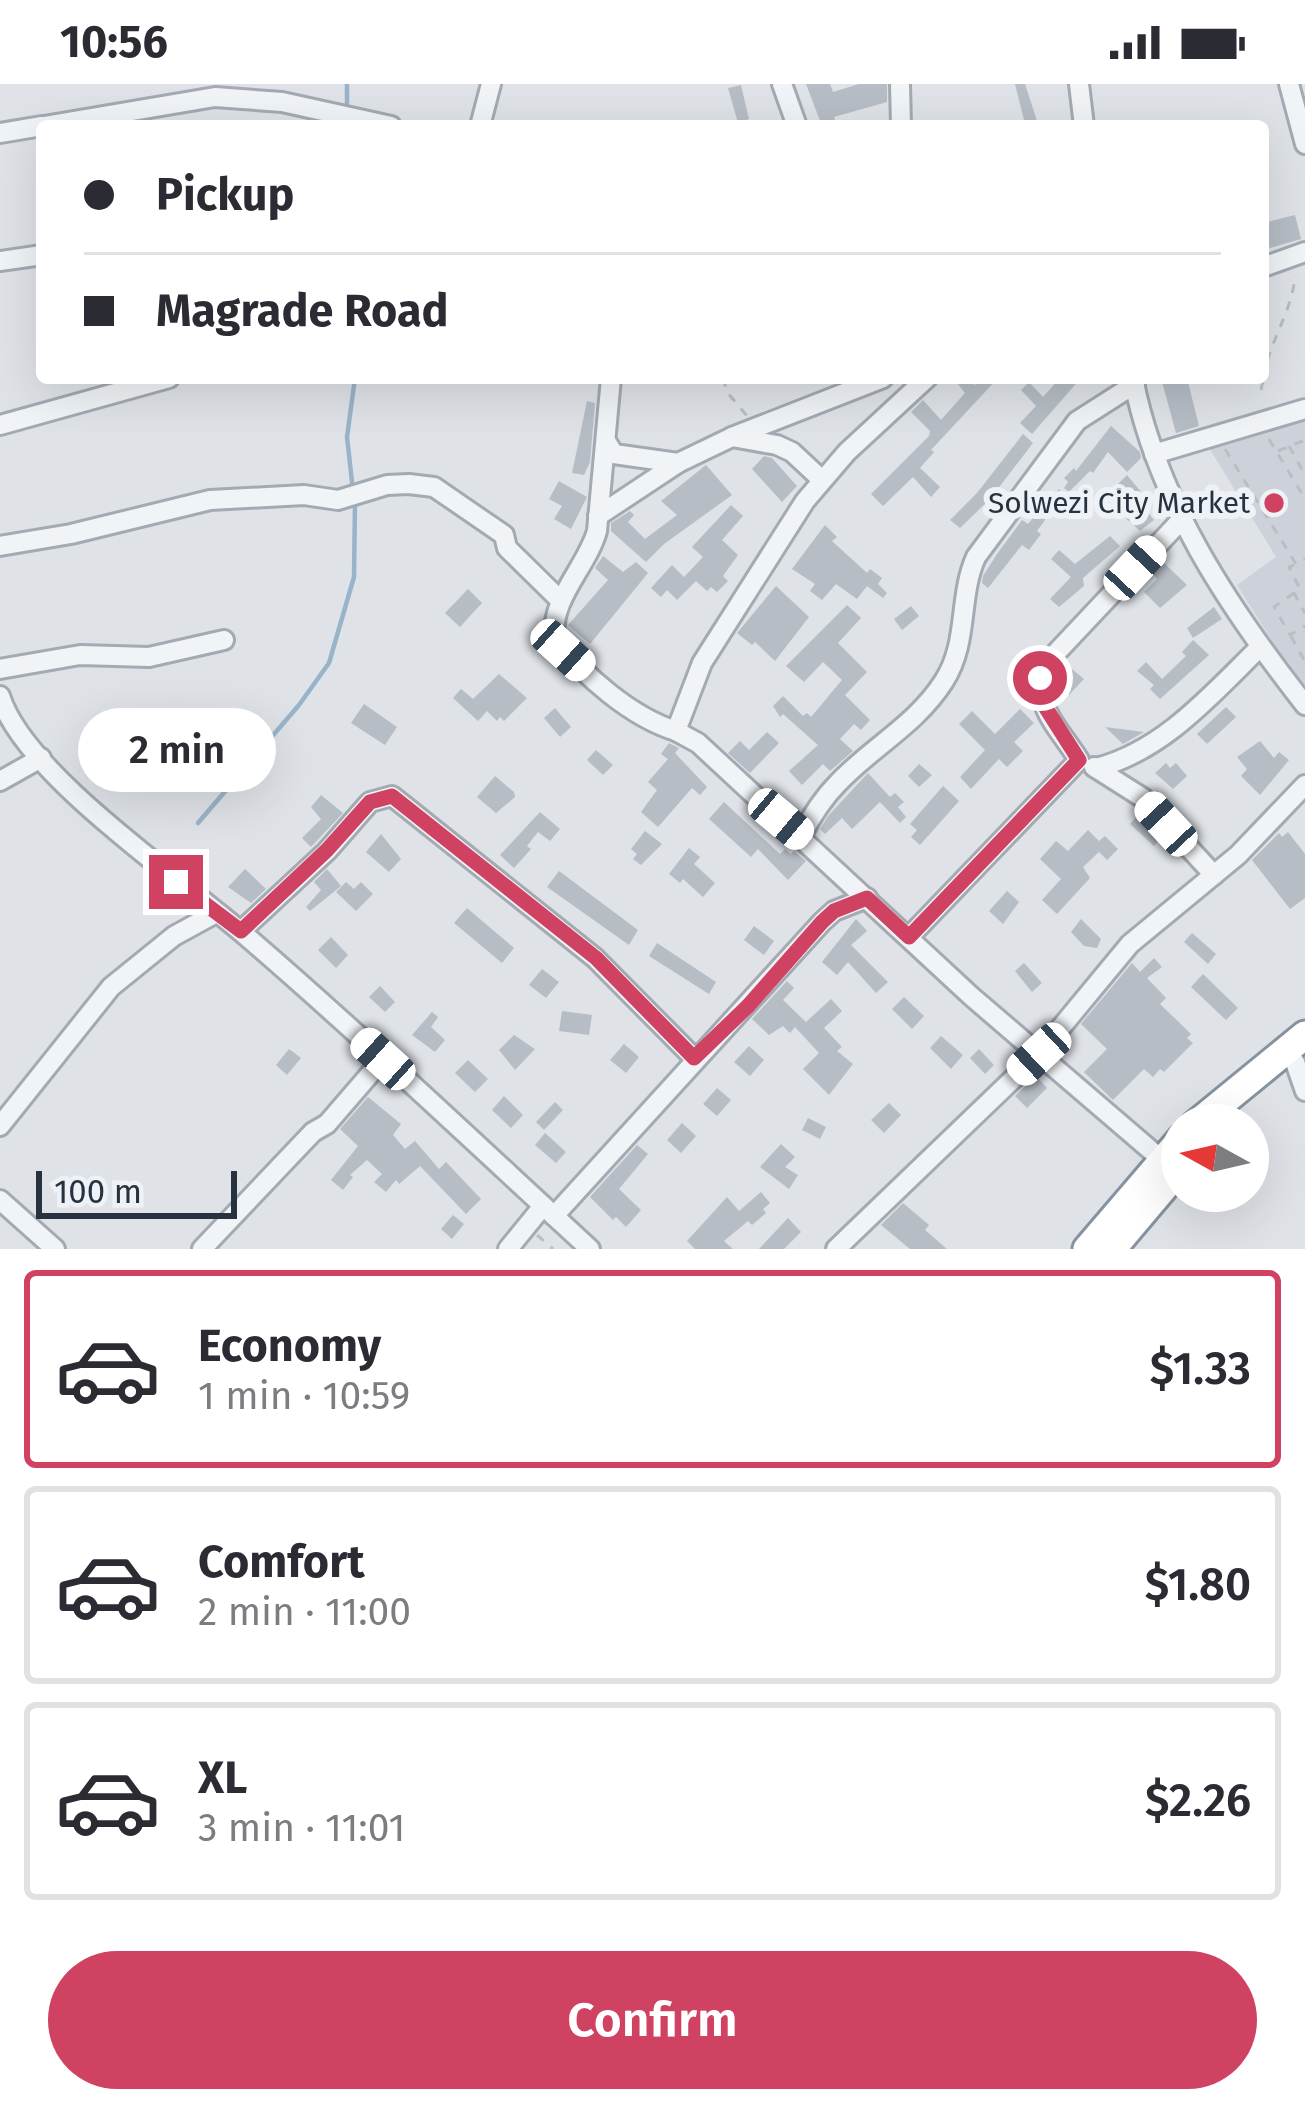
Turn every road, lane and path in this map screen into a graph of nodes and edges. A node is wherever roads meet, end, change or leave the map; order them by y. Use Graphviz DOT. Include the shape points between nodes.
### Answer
graph roads {
  1 [pos="491,84"];
  2 [pos="782,84"];
  3 [pos="900,84"];
  4 [pos="1079,84"];
  5 [pos="1289,84"];
  6 [pos="79,120"];
  7 [pos="364,120"];
  8 [pos="482,120"];
  9 [pos="795,120"];
  10 [pos="901,120"];
  11 [pos="1083,120"];
  12 [pos="36,127"];
  13 [pos="0,134"];
  14 [pos="1305,144"];
  15 [pos="1300,254"];
  16 [pos="36,256"];
  17 [pos="0,260"];
  18 [pos="1269,265"];
  19 [pos="1269,345"];
  20 [pos="147,384"];
  21 [pos="611,384"];
  22 [pos="725,384"];
  23 [pos="867,384"];
  24 [pos="921,384"];
  25 [pos="1130,384"];
  26 [pos="1135,384"];
  27 [pos="1262,384"];
  28 [pos="1261,390"];
  29 [pos="1305,409"];
  30 [pos="1260,424"];
  31 [pos="0,425"];
  32 [pos="756,426"];
  33 [pos="732,436"];
  34 [pos="1218,438"];
  35 [pos="606,441"];
  36 [pos="1303,441"];
  37 [pos="1289,446"];
  38 [pos="1305,450"];
  39 [pos="1276,452"];
  40 [pos="1154,454"];
  41 [pos="678,463"];
  42 [pos="1305,475"];
  43 [pos="823,480"];
  44 [pos="1305,499"];
  45 [pos="598,516"];
  46 [pos="1183,518"];
  47 [pos="0,546"];
  48 [pos="1305,559"];
  49 [pos="1296,564"];
  50 [pos="1294,593"];
  51 [pos="561,601"];
  52 [pos="1305,613"];
  53 [pos="1304,628"];
  54 [pos="1290,635"];
  55 [pos="224,640"];
  56 [pos="1259,648"];
  57 [pos="1305,662"];
  58 [pos="0,668"];
  59 [pos="0,696"];
  60 [pos="1305,705"];
  61 [pos="676,731"];
  62 [pos="41,758"];
  63 [pos="1088,764"];
  64 [pos="0,781"];
  65 [pos="1305,785"];
  66 [pos="801,836"];
  67 [pos="841,873"];
  68 [pos="1214,875"];
  69 [pos="867,898"];
  70 [pos="216,913"];
  71 [pos="826,918"];
  72 [pos="241,931"];
  73 [pos="909,937"];
  74 [pos="1305,1035"];
  75 [pos="1039,1054"];
  76 [pos="694,1058"];
  77 [pos="383,1059"];
  78 [pos="1300,1059"];
  79 [pos="1305,1091"];
  80 [pos="1221,1104"];
  81 [pos="1243,1104"];
  82 [pos="0,1126"];
  83 [pos="1161,1153"];
  84 [pos="1161,1173"];
  85 [pos="1161,1178"];
  86 [pos="0,1200"];
  87 [pos="548,1211"];
  88 [pos="526,1226"];
  89 [pos="55,1249"];
  90 [pos="202,1249"];
  91 [pos="508,1249"];
  92 [pos="554,1249"];
  93 [pos="590,1249"];
  94 [pos="836,1249"];
  95 [pos="1087,1249"];
  96 [pos="1112,1249"];
  1 -- 8 [label="street"];
  2 -- 9 [label="street"];
  3 -- 10 [label="street"];
  4 -- 11 [label="street"];
  5 -- 14 [label="street"];
  6 -- 7 [label="street" via="215,97"];
  12 -- 13 [label="street"];
  15 -- 18 [label="street"];
  15 -- 19 [label="path" via="1294,294"];
  16 -- 17 [label="street"];
  20 -- 31 [label="street"];
  21 -- 35 [label="street"];
  22 -- 32 [label="path"];
  23 -- 32 [label="street"];
  24 -- 43 [label="street"];
  25 -- 66 [label="street" via="1064,436 976,556 959,647 941,686 916,718 839,781"];
  26 -- 40 [label="street"];
  27 -- 28 [label="path"];
  29 -- 30 [label="street"];
  30 -- 34 [label="street"];
  30 -- 39 [label="path"];
  32 -- 33 [label="street"];
  33 -- 41 [label="street"];
  33 -- 43 [label="street" via="777,445"];
  34 -- 40 [label="street"];
  34 -- 49 [label="path"];
  35 -- 41 [label="street" via="614,454"];
  35 -- 45 [label="street"];
  36 -- 37 [label="path"];
  36 -- 38 [label="path"];
  37 -- 39 [label="path"];
  37 -- 42 [label="path"];
  39 -- 44 [label="path"];
  40 -- 46 [label="street"];
  41 -- 45 [label="street"];
  43 -- 61 [label="street" via="702,663"];
  45 -- 51 [label="street" via="591,553"];
  46 -- 56 [label="street"];
  46 -- 63 [label="street" via="1040,678 1044,705"];
  47 -- 51 [label="street" via="210,500 338,500 409,484 434,487 504,535 507,548"];
  48 -- 49 [label="path"];
  49 -- 50 [label="path" via="1289,567 1300,589"];
  50 -- 52 [label="path"];
  50 -- 54 [label="path" via="1274,607"];
  51 -- 61 [label="street" via="553,629 563,650 625,704"];
  53 -- 54 [label="path"];
  54 -- 57 [label="path"];
  55 -- 58 [label="street" via="149,657 80,655"];
  56 -- 60 [label="street"];
  56 -- 63 [label="street" via="1168,734 1122,761"];
  59 -- 62 [label="street"];
  61 -- 66 [label="street"];
  62 -- 64 [label="street"];
  62 -- 70 [label="street"];
  63 -- 68 [label="street" via="1143,799"];
  63 -- 73 [label="street"];
  65 -- 68 [label="street"];
  66 -- 67 [label="street"];
  67 -- 69 [label="street"];
  67 -- 71 [label="street"];
  68 -- 75 [label="street" via="1130,944"];
  69 -- 71 [label="street"];
  69 -- 73 [label="street"];
  70 -- 72 [label="street"];
  70 -- 82 [label="street" via="112,987"];
  71 -- 76 [label="street"];
  72 -- 76 [label="street" via="370,802 392,796 596,958"];
  72 -- 77 [label="street"];
  73 -- 75 [label="street"];
  74 -- 80 [label="highway"];
  75 -- 83 [label="street"];
  75 -- 94 [label="street"];
  76 -- 87 [label="street"];
  77 -- 87 [label="street"];
  77 -- 90 [label="street"];
  78 -- 79 [label="street"];
  78 -- 81 [label="highway"];
  84 -- 95 [label="highway"];
  85 -- 96 [label="highway"];
  86 -- 89 [label="street"];
  87 -- 88 [label="street"];
  87 -- 93 [label="street"];
  88 -- 91 [label="street"];
  88 -- 92 [label="path"];
}
